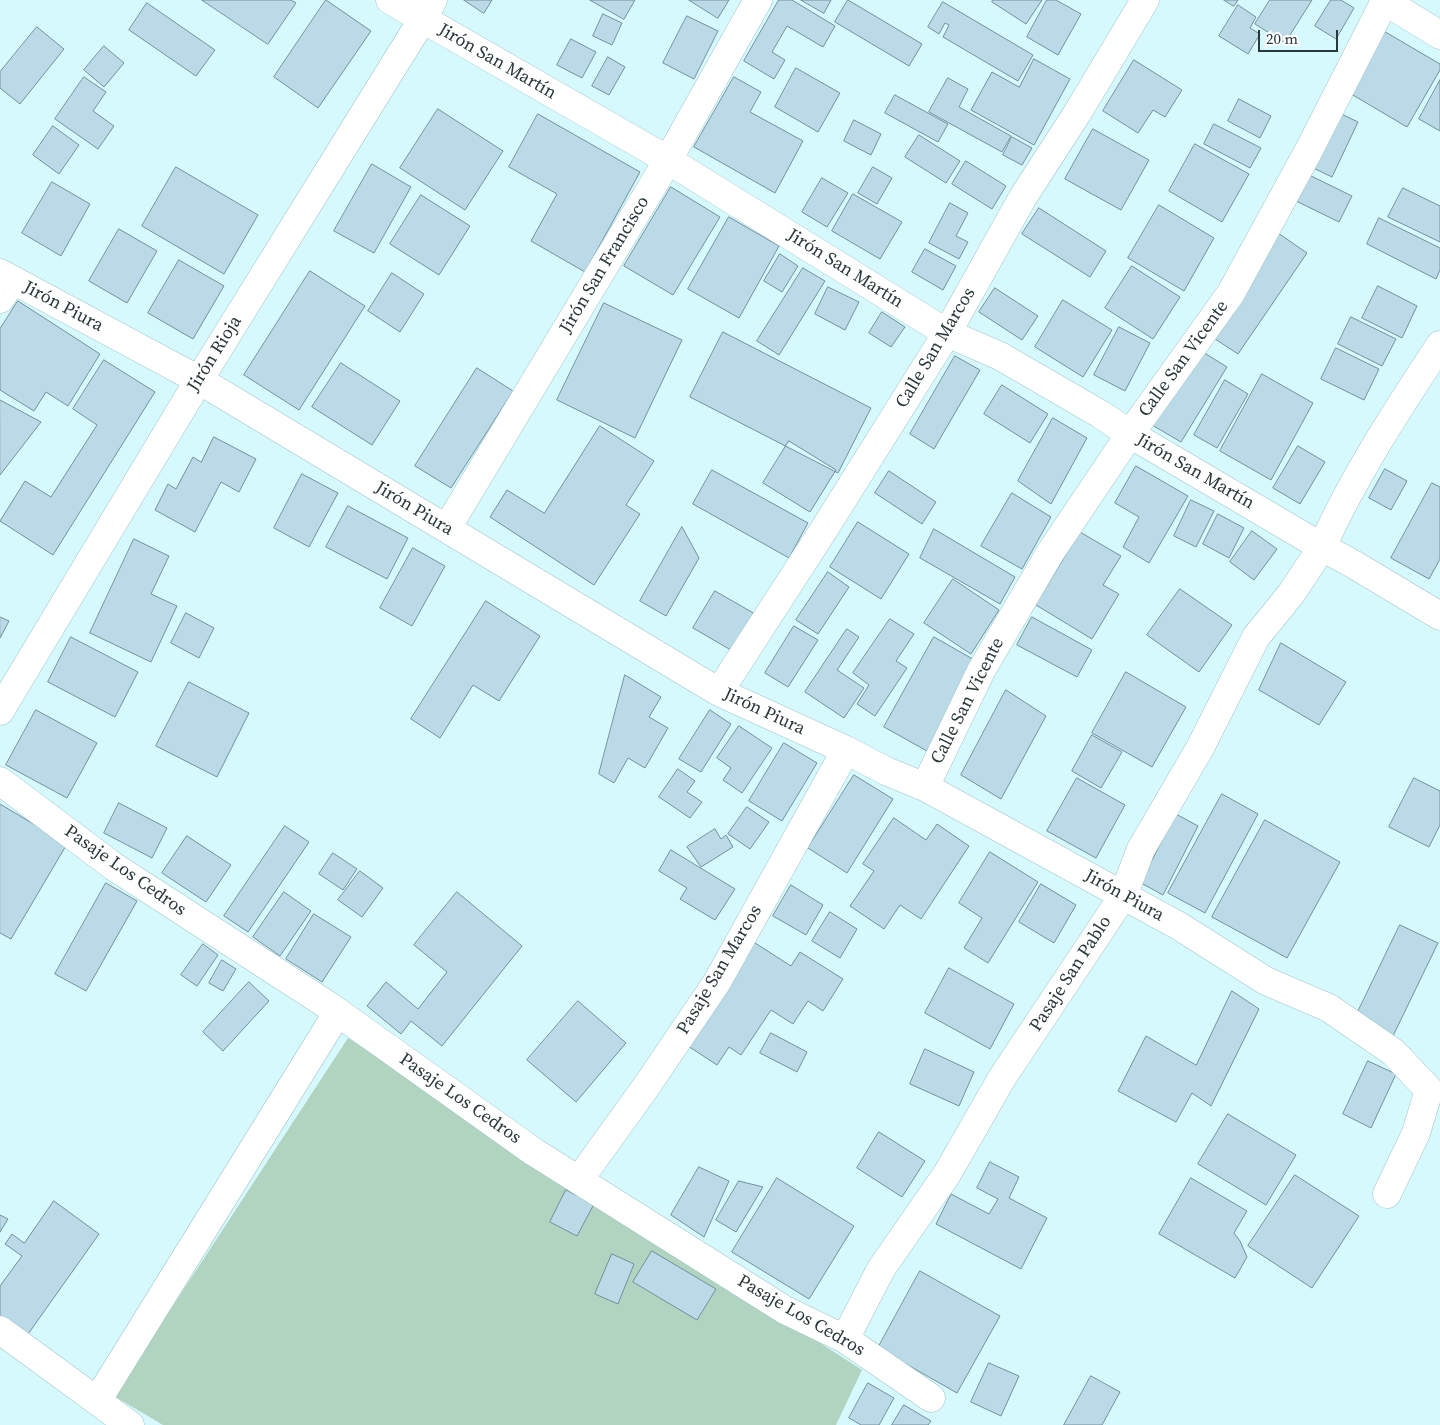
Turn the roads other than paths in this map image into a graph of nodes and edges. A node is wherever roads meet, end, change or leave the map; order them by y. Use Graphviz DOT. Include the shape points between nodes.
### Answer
graph roads {
  1 [pos="390,0"];
  2 [pos="758,0"];
  3 [pos="1145,0"];
  4 [pos="1384,1"];
  5 [pos="428,10"];
  6 [pos="1440,34"];
  7 [pos="668,160"];
  8 [pos="4,284"];
  9 [pos="948,332"];
  10 [pos="1440,345"];
  11 [pos="198,380"];
  12 [pos="1130,434"];
  13 [pos="447,528"];
  14 [pos="1312,541"];
  15 [pos="1440,616"];
  16 [pos="719,692"];
  17 [pos="0,711"];
  18 [pos="846,750"];
  19 [pos="0,781"];
  20 [pos="925,787"];
  21 [pos="1123,896"];
  22 [pos="338,1012"];
  23 [pos="579,1180"];
  24 [pos="1387,1194"];
  25 [pos="0,1330"];
  26 [pos="845,1340"];
  27 [pos="931,1398"];
  28 [pos="97,1400"];
  29 [pos="130,1425"];
  1 -- 5 [label="street, Jirón San Martín"];
  2 -- 7 [label="street, Jirón San Francisco"];
  3 -- 9 [label="street, Calle San Marcos" via="1023,197"];
  4 -- 6 [label="street"];
  4 -- 12 [label="street, Calle San Vicente" via="1232,293"];
  5 -- 7 [label="street, Jirón San Martín"];
  5 -- 11 [label="street, Jirón Rioja"];
  7 -- 9 [label="street, Jirón San Martín"];
  7 -- 13 [label="street, Jirón San Francisco"];
  8 -- 11 [label="street, Jirón Piura"];
  9 -- 12 [label="street, Jirón San Martín" via="1000,356"];
  9 -- 16 [label="street, Calle San Marcos"];
  10 -- 14 [label="street, Pasaje San Pablo" via="1390,421 1346,498"];
  11 -- 13 [label="street, Jirón Piura"];
  11 -- 17 [label="street, Jirón Rioja"];
  12 -- 14 [label="street, Jirón San Martín"];
  12 -- 20 [label="street, Calle San Vicente" via="1050,553 986,662"];
  13 -- 16 [label="street, Jirón Piura"];
  14 -- 15 [label="street, Jirón San Martín"];
  14 -- 21 [label="street, Pasaje San Pablo" via="1292,594 1256,638 1200,748 1141,849"];
  16 -- 18 [label="street, Jirón Piura"];
  18 -- 20 [label="street, Jirón Piura"];
  18 -- 23 [label="street, Pasaje San Marcos" via="717,982"];
  19 -- 22 [label="street, Pasaje Los Cedros" via="113,866"];
  20 -- 21 [label="street, Jirón Piura"];
  21 -- 24 [label="street, Jirón Piura" via="1180,926 1266,981 1329,1008 1393,1052 1429,1090 1416,1133"];
  21 -- 26 [label="street, Pasaje San Pablo" via="1002,1078 947,1174 881,1269"];
  22 -- 23 [label="street, Pasaje Los Cedros" via="534,1152"];
  22 -- 28 [label="street"];
  23 -- 26 [label="street, Pasaje Los Cedros" via="785,1310"];
  25 -- 28 [label="street"];
  26 -- 27 [label="street, Pasaje Los Cedros"];
  28 -- 29 [label="street"];
}
